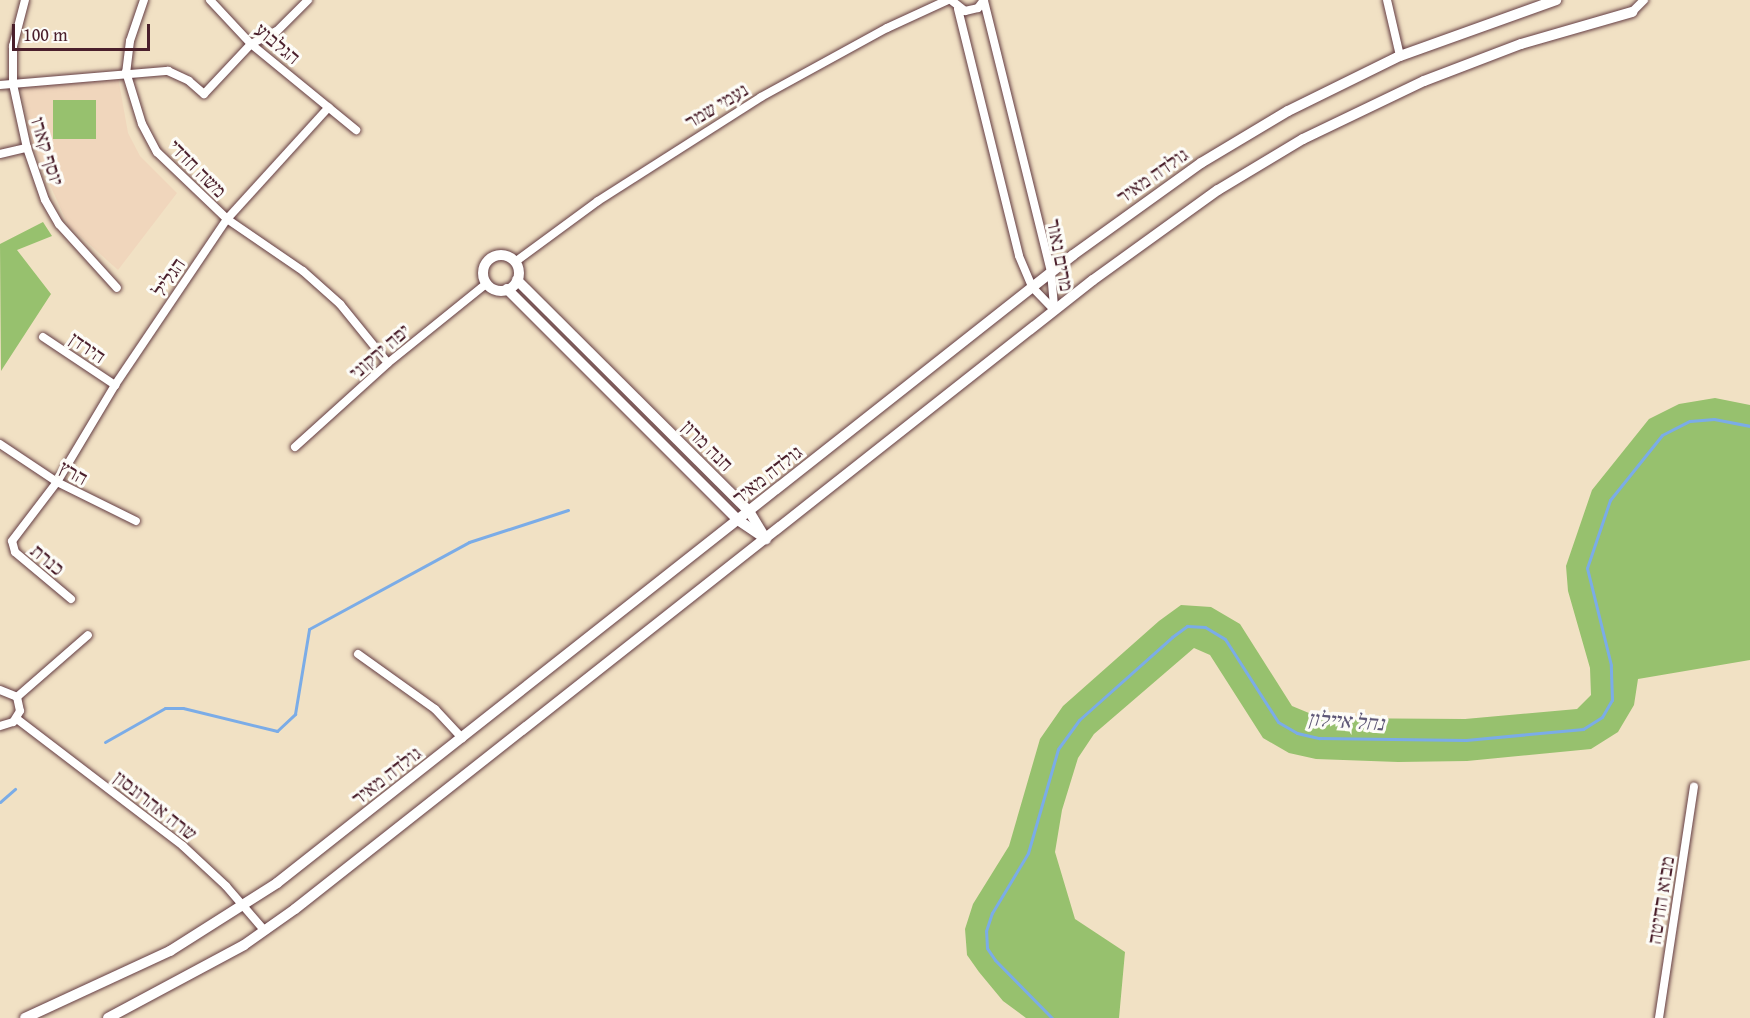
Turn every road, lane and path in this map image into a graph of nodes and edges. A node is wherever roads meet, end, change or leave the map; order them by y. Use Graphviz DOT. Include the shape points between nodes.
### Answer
graph roads {
  1 [pos="26,0"];
  2 [pos="144,0"];
  3 [pos="210,0"];
  4 [pos="308,0"];
  5 [pos="950,0"];
  6 [pos="984,0"];
  7 [pos="1387,0"];
  8 [pos="1556,0"];
  9 [pos="1644,0"];
  10 [pos="958,9"];
  11 [pos="1632,12"];
  12 [pos="251,44"];
  13 [pos="1400,56"];
  14 [pos="126,72"];
  15 [pos="13,84"];
  16 [pos="0,85"];
  17 [pos="329,107"];
  18 [pos="356,130"];
  19 [pos="27,148"];
  20 [pos="0,154"];
  21 [pos="227,219"];
  22 [pos="515,262"];
  23 [pos="1051,272"];
  24 [pos="517,280"];
  25 [pos="486,284"];
  26 [pos="1032,287"];
  27 [pos="117,288"];
  28 [pos="507,289"];
  29 [pos="1054,310"];
  30 [pos="43,337"];
  31 [pos="388,363"];
  32 [pos="114,385"];
  33 [pos="0,444"];
  34 [pos="295,447"];
  35 [pos="57,482"];
  36 [pos="749,511"];
  37 [pos="738,520"];
  38 [pos="136,521"];
  39 [pos="766,539"];
  40 [pos="71,599"];
  41 [pos="88,635"];
  42 [pos="358,654"];
  43 [pos="0,690"];
  44 [pos="17,697"];
  45 [pos="16,719"];
  46 [pos="0,726"];
  47 [pos="462,738"];
  48 [pos="1694,788"];
  49 [pos="244,905"];
  50 [pos="264,930"];
  51 [pos="25,1018"];
  52 [pos="108,1018"];
  53 [pos="1659,1018"];
  1 -- 15 [label="street, יוסף קארו" via="13,46"];
  2 -- 14 [label="street, משה חדדי" via="129,41"];
  3 -- 12 [label="street, הגלבוע"];
  4 -- 12 [label="street" via="266,37"];
  5 -- 10 [label="street"];
  5 -- 22 [label="street, נעמי שמר" via="887,28 761,97 598,201"];
  6 -- 10 [label="street" via="972,11"];
  6 -- 23 [label="street, מרים נאור"];
  7 -- 13 [label="street"];
  8 -- 13 [label="main road, גולדה מאיר"];
  9 -- 11 [label="street"];
  10 -- 26 [label="street, מרים נאור" via="1019,256"];
  11 -- 29 [label="main road" via="1480,59 1342,119 1218,190"];
  12 -- 14 [label="street" via="204,94 168,71"];
  12 -- 17 [label="street, הגלבוע"];
  13 -- 23 [label="main road, גולדה מאיר" via="1235,141 1153,195"];
  14 -- 15 [label="street"];
  14 -- 21 [label="street, משה חדדי" via="142,124 158,152"];
  15 -- 16 [label="street"];
  15 -- 19 [label="street, יוסף קארו"];
  17 -- 18 [label="street, הגלבוע"];
  17 -- 21 [label="street, הגליל"];
  19 -- 20 [label="street"];
  19 -- 27 [label="street, יוסף קארו" via="45,200 59,224"];
  21 -- 31 [label="street, משה חדדי" via="303,271 340,304"];
  21 -- 32 [label="street, הגליל"];
  22 -- 24 [label="main road"];
  22 -- 25 [label="main road" via="503,255 490,258 483,270"];
  23 -- 26 [label="main road, גולדה מאיר"];
  23 -- 29 [label="street, מרים נאור"];
  24 -- 28 [label="main road"];
  24 -- 36 [label="main road, חנה מרון"];
  25 -- 28 [label="main road" via="498,291"];
  25 -- 31 [label="street, יפה ירקוני"];
  26 -- 29 [label="street, מרים נאור"];
  26 -- 36 [label="main road, גולדה מאיר"];
  28 -- 37 [label="main road, חנה מרון"];
  29 -- 39 [label="main road"];
  30 -- 32 [label="street, הירדן"];
  31 -- 34 [label="street, יפה ירקוני"];
  32 -- 35 [label="street, הגליל"];
  33 -- 35 [label="street, הרץ"];
  35 -- 38 [label="street, הרץ"];
  35 -- 40 [label="street, כנרת" via="34,509 11,547"];
  36 -- 37 [label="main road, גולדה מאיר"];
  36 -- 39 [label="main road, חנה מרון"];
  37 -- 39 [label="main road, חנה מרון"];
  37 -- 47 [label="main road, גולדה מאיר"];
  39 -- 50 [label="main road"];
  41 -- 44 [label="street"];
  42 -- 47 [label="street" via="435,709"];
  43 -- 44 [label="street"];
  44 -- 45 [label="street" via="21,711"];
  45 -- 46 [label="street"];
  45 -- 49 [label="street, שרה אהרונסון" via="183,846"];
  47 -- 49 [label="main road, גולדה מאיר"];
  48 -- 53 [label="street, מבוא החיטה"];
  49 -- 50 [label="street, שרה אהרונסון"];
  49 -- 51 [label="main road, גולדה מאיר" via="134,970"];
  50 -- 52 [label="main road" via="186,979"];
}
